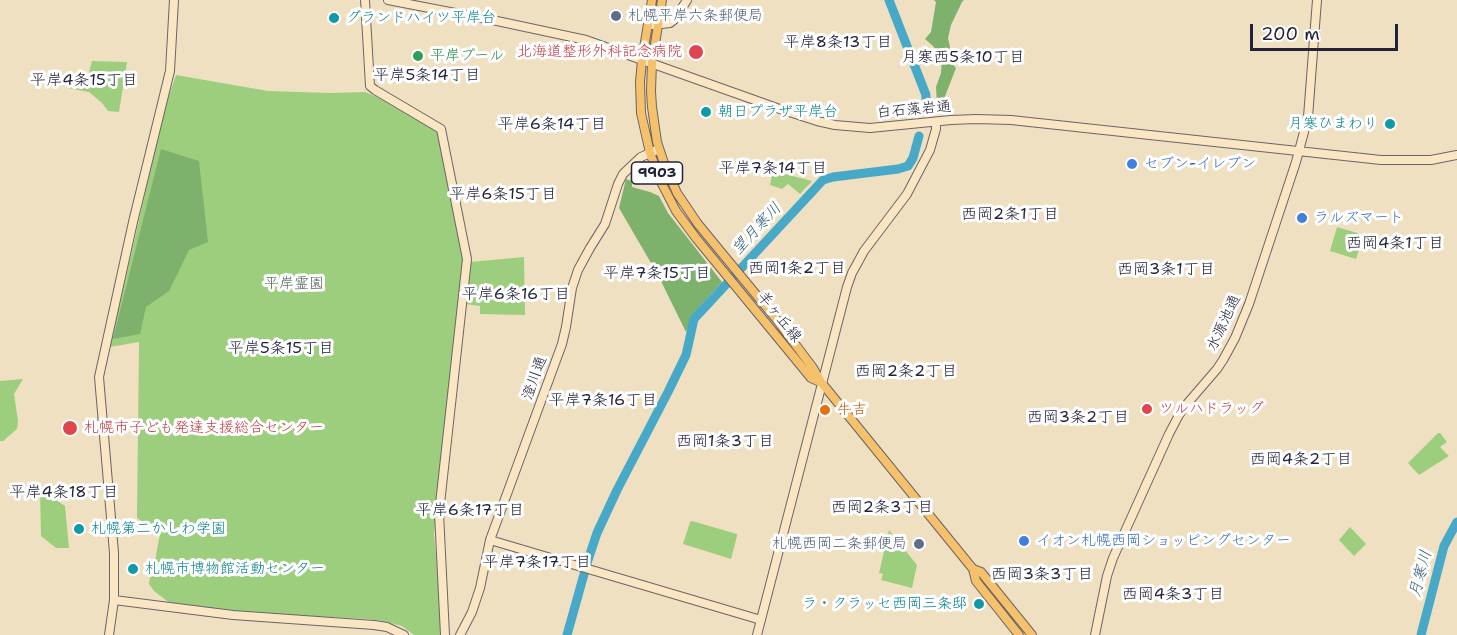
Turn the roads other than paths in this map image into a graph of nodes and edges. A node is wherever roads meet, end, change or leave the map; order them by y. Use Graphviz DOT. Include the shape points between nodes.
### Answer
graph roads {
  1 [pos="174,0"];
  2 [pos="365,0"];
  3 [pos="388,0"];
  4 [pos="652,0"];
  5 [pos="662,0"];
  6 [pos="687,0"];
  7 [pos="1317,0"];
  8 [pos="658,25"];
  9 [pos="648,26"];
  10 [pos="642,60"];
  11 [pos="652,63"];
  12 [pos="936,122"];
  13 [pos="659,149"];
  14 [pos="1299,151"];
  15 [pos="650,153"];
  16 [pos="1457,155"];
  17 [pos="821,382"];
  18 [pos="490,540"];
  19 [pos="973,569"];
  20 [pos="114,600"];
  21 [pos="760,620"];
  22 [pos="109,635"];
  23 [pos="404,635"];
  24 [pos="445,635"];
  25 [pos="460,635"];
  26 [pos="757,635"];
  27 [pos="1019,635"];
  28 [pos="1032,635"];
  29 [pos="1095,635"];
  1 -- 20 [label="street" via="170,71 99,377 114,553"];
  2 -- 24 [label="street" via="370,86 441,129 467,259 439,513"];
  3 -- 10 [label="street, 白石藻岩通" via="582,39"];
  4 -- 9 [label="main road, 羊ヶ丘線 / 9903"];
  5 -- 8 [label="main road, 羊ヶ丘線 / 9903"];
  6 -- 8 [label="street" via="675,19"];
  7 -- 14 [label="street, 水源池通" via="1310,106"];
  8 -- 9 [label="street"];
  8 -- 11 [label="main road, 羊ヶ丘線 / 9903"];
  9 -- 10 [label="main road, 羊ヶ丘線 / 9903"];
  10 -- 11 [label="street, 白石藻岩通"];
  10 -- 15 [label="main road, 羊ヶ丘線 / 9903" via="642,113"];
  11 -- 12 [label="street, 白石藻岩通" via="835,125 870,128"];
  11 -- 13 [label="main road, 羊ヶ丘線 / 9903" via="652,114"];
  12 -- 14 [label="street, 白石藻岩通" via="1035,122"];
  12 -- 17 [label="street" via="930,150 907,194 852,273"];
  13 -- 15 [label="street, 澄川通"];
  13 -- 17 [label="main road, 羊ヶ丘線 / 9903" via="671,181 698,224"];
  14 -- 16 [label="street, 白石藻岩通" via="1409,161"];
  14 -- 29 [label="street, 水源池通" via="1246,314 1223,360 1173,425 1110,567"];
  15 -- 17 [label="main road, 羊ヶ丘線 / 9903" via="676,211 811,378"];
  15 -- 18 [label="street, 澄川通" via="623,174 606,224 578,270 562,344"];
  17 -- 19 [label="main road, 羊ヶ丘線 / 9903"];
  17 -- 21 [label="street"];
  18 -- 21 [label="street"];
  18 -- 25 [label="street, 澄川通" via="480,588"];
  19 -- 27 [label="main road, 羊ヶ丘線 / 9903" via="976,581"];
  19 -- 28 [label="main road, 羊ヶ丘線 / 9903" via="981,572"];
  20 -- 22 [label="street"];
  20 -- 23 [label="street" via="233,615 374,625"];
  21 -- 26 [label="street"];
}
